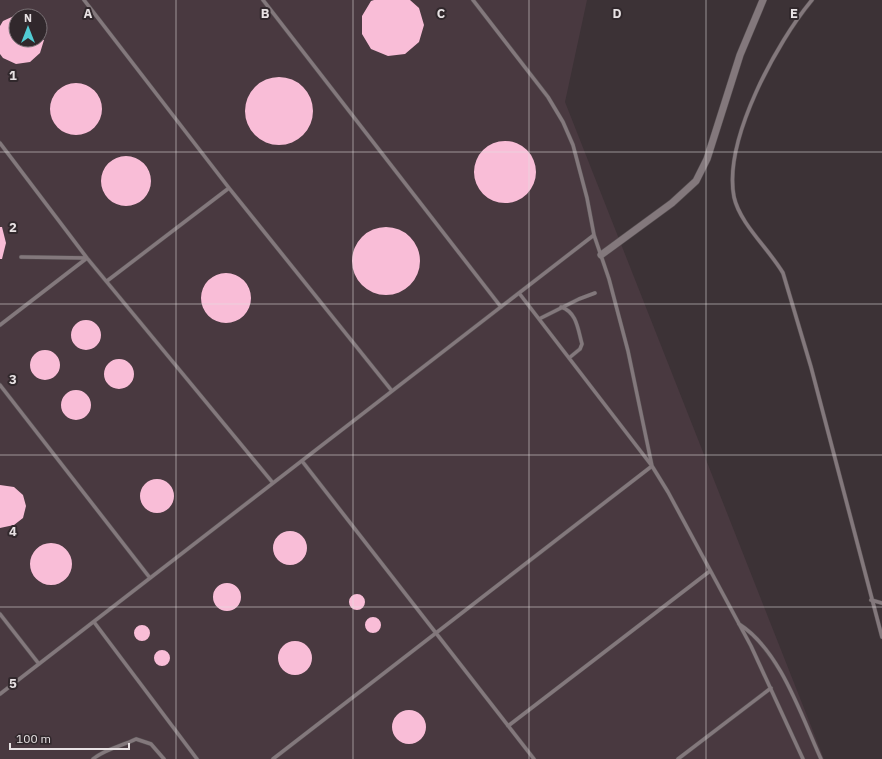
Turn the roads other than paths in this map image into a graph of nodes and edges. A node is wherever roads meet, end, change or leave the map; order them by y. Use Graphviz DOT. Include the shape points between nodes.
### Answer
graph roads {
  1 [pos="84,0"];
  2 [pos="263,0"];
  3 [pos="473,0"];
  4 [pos="763,0"];
  5 [pos="812,0"];
  6 [pos="0,143"];
  7 [pos="230,188"];
  8 [pos="594,235"];
  9 [pos="601,255"];
  10 [pos="21,257"];
  11 [pos="87,258"];
  12 [pos="106,281"];
  13 [pos="520,293"];
  14 [pos="595,293"];
  15 [pos="501,307"];
  16 [pos="561,307"];
  17 [pos="540,319"];
  18 [pos="0,324"];
  19 [pos="569,358"];
  20 [pos="0,385"];
  21 [pos="392,391"];
  22 [pos="302,461"];
  23 [pos="652,466"];
  24 [pos="273,483"];
  25 [pos="710,571"];
  26 [pos="150,578"];
  27 [pos="871,600"];
  28 [pos="882,603"];
  29 [pos="0,614"];
  30 [pos="94,622"];
  31 [pos="738,623"];
  32 [pos="435,634"];
  33 [pos="882,637"];
  34 [pos="39,664"];
  35 [pos="771,688"];
  36 [pos="0,694"];
  37 [pos="508,726"];
  38 [pos="93,759"];
  39 [pos="164,759"];
  40 [pos="197,759"];
  41 [pos="273,759"];
  42 [pos="534,759"];
  43 [pos="678,759"];
  44 [pos="803,759"];
  45 [pos="821,759"];
  1 -- 7 [label="lane"];
  2 -- 15 [label="lane"];
  3 -- 8 [label="lane" via="548,97 563,122 573,145"];
  4 -- 9 [label="street" via="740,55 707,159 696,181 672,203"];
  5 -- 27 [label="lane" via="781,44 748,111 735,158 734,197 740,212 783,273 811,367"];
  6 -- 11 [label="lane"];
  7 -- 12 [label="lane"];
  7 -- 21 [label="lane"];
  8 -- 9 [label="lane"];
  8 -- 13 [label="lane"];
  9 -- 23 [label="lane" via="628,351"];
  10 -- 11 [label="lane"];
  11 -- 12 [label="lane"];
  11 -- 18 [label="lane"];
  12 -- 24 [label="lane"];
  13 -- 15 [label="lane"];
  13 -- 17 [label="lane"];
  14 -- 16 [label="lane"];
  15 -- 21 [label="lane"];
  16 -- 17 [label="lane"];
  16 -- 19 [label="lane" via="573,314 582,344"];
  17 -- 19 [label="lane"];
  19 -- 23 [label="lane"];
  20 -- 26 [label="lane"];
  21 -- 22 [label="lane"];
  22 -- 24 [label="lane"];
  22 -- 32 [label="lane"];
  23 -- 25 [label="lane"];
  23 -- 32 [label="lane"];
  24 -- 26 [label="lane"];
  25 -- 31 [label="lane"];
  25 -- 37 [label="lane"];
  26 -- 30 [label="lane"];
  27 -- 28 [label="lane"];
  27 -- 33 [label="lane"];
  29 -- 34 [label="lane"];
  30 -- 34 [label="lane"];
  30 -- 40 [label="lane"];
  31 -- 35 [label="lane"];
  31 -- 45 [label="lane" via="752,632 778,666"];
  32 -- 37 [label="lane"];
  32 -- 41 [label="lane"];
  34 -- 36 [label="lane"];
  35 -- 43 [label="lane"];
  35 -- 44 [label="lane"];
  37 -- 42 [label="lane"];
  38 -- 39 [label="lane" via="101,753 136,739 151,744"];
}
